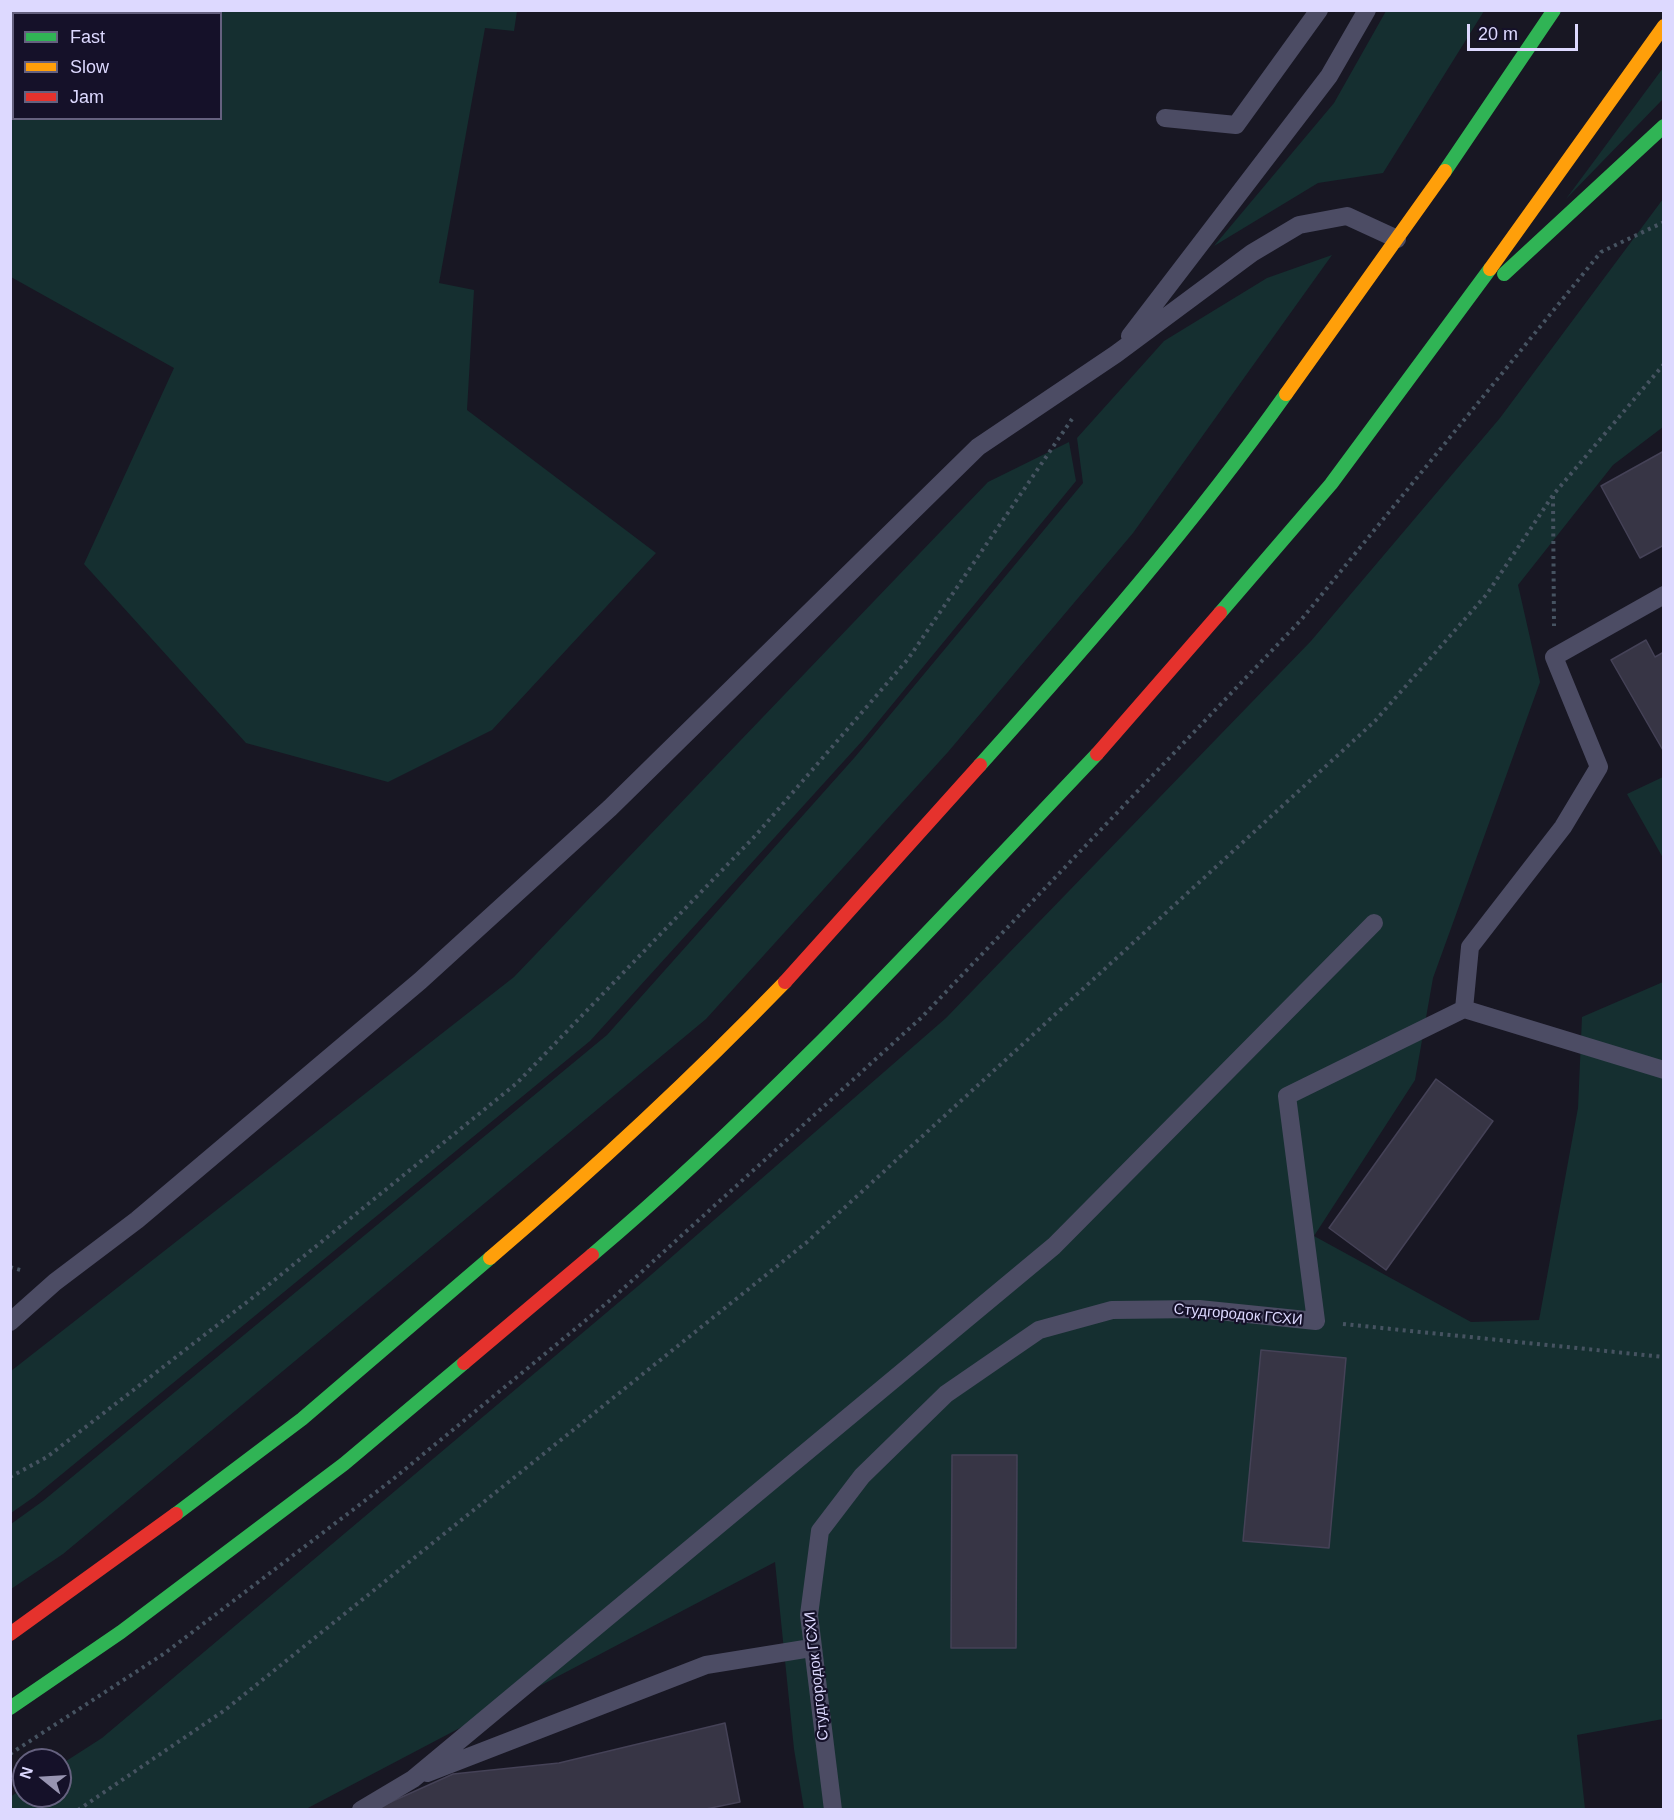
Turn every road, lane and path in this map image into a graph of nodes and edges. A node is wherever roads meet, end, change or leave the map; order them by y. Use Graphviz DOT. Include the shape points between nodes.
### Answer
graph roads {
  1 [pos="1319,10"];
  2 [pos="1367,10"];
  3 [pos="1554,10"];
  4 [pos="1664,26"];
  5 [pos="1514,43"];
  6 [pos="1484,117"];
  7 [pos="1165,118"];
  8 [pos="1664,126"];
  9 [pos="1397,239"];
  10 [pos="1454,320"];
  11 [pos="1116,354"];
  12 [pos="1664,364"];
  13 [pos="1076,413"];
  14 [pos="1553,495"];
  15 [pos="1664,595"];
  16 [pos="1554,657"];
  17 [pos="1374,923"];
  18 [pos="1464,1009"];
  19 [pos="1664,1070"];
  20 [pos="1316,1321"];
  21 [pos="10,1322"];
  22 [pos="1664,1357"];
  23 [pos="10,1477"];
  24 [pos="10,1634"];
  25 [pos="811,1648"];
  26 [pos="10,1708"];
  27 [pos="413,1779"];
  28 [pos="78,1809"];
  29 [pos="361,1809"];
  30 [pos="833,1809"];
  1 -- 7 [label="lane" via="1236,125"];
  2 -- 11 [label="lane" via="1329,76"];
  3 -- 6 [label="main road"];
  4 -- 10 [label="main road"];
  5 -- 6 [label="main road"];
  6 -- 9 [label="main road"];
  8 -- 10 [label="main road"];
  9 -- 11 [label="lane" via="1347,216 1299,225 1252,253"];
  9 -- 24 [label="main road" via="1229,474 1109,617 789,978 699,1069 584,1178 302,1419"];
  10 -- 26 [label="main road" via="1330,484 1116,734 831,1033 633,1220 344,1464 121,1632"];
  11 -- 21 [label="lane" via="978,447 610,808 420,981"];
  12 -- 14 [label="path"];
  13 -- 23 [label="path" via="908,659 756,835 517,1083 256,1296 47,1457"];
  14 -- 16 [label="path"];
  14 -- 28 [label="path" via="1487,594 1375,721 807,1242 225,1710"];
  15 -- 16 [label="lane"];
  16 -- 18 [label="lane" via="1599,766 1563,827 1470,947"];
  17 -- 27 [label="lane" via="1054,1246"];
  18 -- 19 [label="lane"];
  18 -- 20 [label="lane, Студгородок ГСХИ" via="1287,1096"];
  20 -- 22 [label="path"];
  20 -- 25 [label="lane, Студгородок ГСХИ" via="1199,1309 1112,1310 1039,1330 946,1394 861,1476 820,1531 808,1615"];
  25 -- 27 [label="lane" via="706,1665"];
  25 -- 30 [label="lane, Студгородок ГСХИ"];
  27 -- 29 [label="lane"];
}
